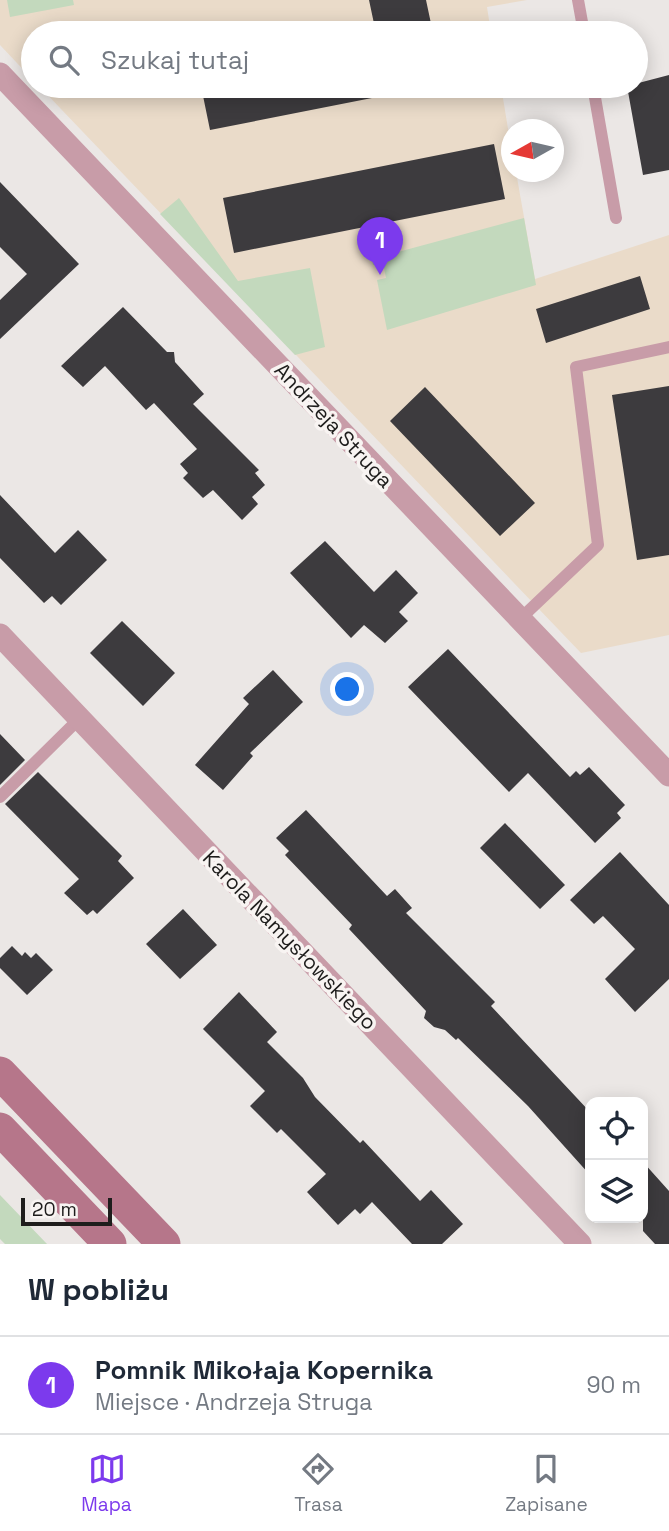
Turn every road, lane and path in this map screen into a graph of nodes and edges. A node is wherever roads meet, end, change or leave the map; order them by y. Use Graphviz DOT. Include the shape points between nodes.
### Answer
graph roads {
  1 [pos="578,0"];
  2 [pos="582,21"];
  3 [pos="0,74"];
  4 [pos="21,96"];
  5 [pos="23,98"];
  6 [pos="595,98"];
  7 [pos="616,218"];
  8 [pos="669,347"];
  9 [pos="520,619"];
  10 [pos="0,635"];
  11 [pos="79,719"];
  12 [pos="669,775"];
  13 [pos="0,797"];
  14 [pos="0,1073"];
  15 [pos="0,1129"];
  16 [pos="110,1244"];
  17 [pos="164,1244"];
  18 [pos="580,1244"];
  1 -- 2 [label="lane"];
  3 -- 4 [label="street, Andrzeja Struga"];
  5 -- 9 [label="street, Andrzeja Struga"];
  6 -- 7 [label="lane"];
  8 -- 9 [label="lane" via="576,367 598,545"];
  9 -- 12 [label="street, Andrzeja Struga"];
  10 -- 11 [label="street, Karola Namysłowskiego"];
  11 -- 13 [label="lane"];
  11 -- 18 [label="street, Karola Namysłowskiego"];
  14 -- 17 [label="main road"];
  15 -- 16 [label="main road"];
}
